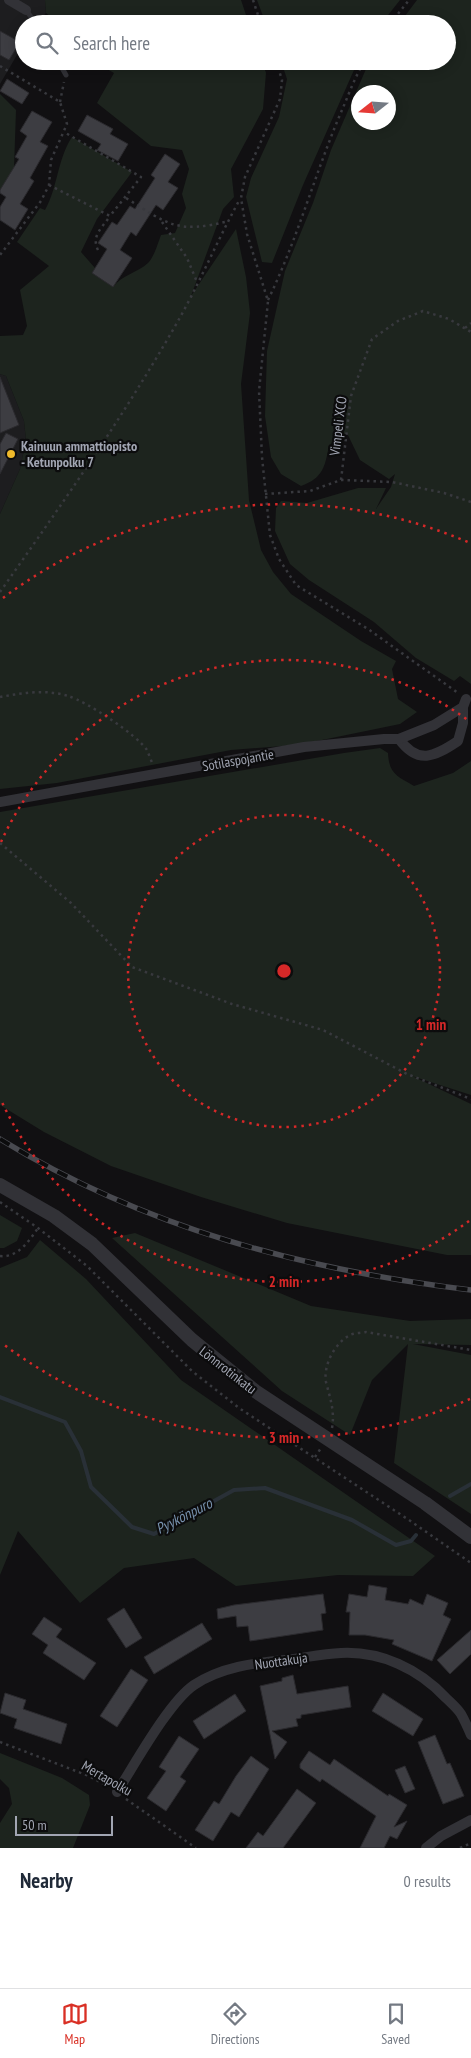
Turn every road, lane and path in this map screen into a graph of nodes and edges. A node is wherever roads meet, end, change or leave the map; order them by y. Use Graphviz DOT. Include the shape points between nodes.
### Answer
graph roads {
  1 [pos="9,0"];
  2 [pos="253,0"];
  3 [pos="409,0"];
  4 [pos="26,10"];
  5 [pos="30,15"];
  6 [pos="259,15"];
  7 [pos="397,15"];
  8 [pos="0,66"];
  9 [pos="63,70"];
  10 [pos="279,70"];
  11 [pos="360,70"];
  12 [pos="66,76"];
  13 [pos="60,102"];
  14 [pos="64,132"];
  15 [pos="49,185"];
  16 [pos="126,198"];
  17 [pos="241,198"];
  18 [pos="110,216"];
  19 [pos="161,221"];
  20 [pos="229,221"];
  21 [pos="98,250"];
  22 [pos="0,255"];
  23 [pos="198,283"];
  24 [pos="268,301"];
  25 [pos="471,323"];
  26 [pos="465,328"];
  27 [pos="471,332"];
  28 [pos="341,480"];
  29 [pos="265,494"];
  30 [pos="471,502"];
  31 [pos="0,592"];
  32 [pos="0,697"];
  33 [pos="464,703"];
  34 [pos="399,739"];
  35 [pos="155,775"];
  36 [pos="0,802"];
  37 [pos="0,843"];
  38 [pos="471,1100"];
  39 [pos="0,1186"];
  40 [pos="38,1228"];
  41 [pos="0,1256"];
  42 [pos="471,1350"];
  43 [pos="332,1428"];
  44 [pos="471,1537"];
  45 [pos="471,1735"];
  46 [pos="0,1742"];
  47 [pos="117,1792"];
  48 [pos="471,1820"];
  49 [pos="471,1843"];
  50 [pos="196,1848"];
  51 [pos="426,1848"];
  52 [pos="460,1848"];
  1 -- 4 [label="street"];
  2 -- 6 [label="path"];
  3 -- 7 [label="path"];
  4 -- 5 [label="lane"];
  8 -- 13 [label="path"];
  9 -- 12 [label="lane"];
  10 -- 17 [label="path" via="282,80 280,99 245,178"];
  11 -- 24 [label="path"];
  12 -- 13 [label="path"];
  13 -- 14 [label="path" via="67,124"];
  14 -- 15 [label="path" via="51,160"];
  14 -- 16 [label="path" via="141,177"];
  15 -- 18 [label="path"];
  15 -- 22 [label="path" via="41,201"];
  16 -- 18 [label="path"];
  16 -- 19 [label="path"];
  17 -- 20 [label="path"];
  17 -- 24 [label="path"];
  18 -- 21 [label="path" via="95,237"];
  19 -- 20 [label="path" via="195,228"];
  19 -- 23 [label="path" via="187,258"];
  20 -- 23 [label="path"];
  23 -- 31 [label="path" via="131,400 74,488"];
  24 -- 29 [label="path" via="259,391"];
  25 -- 26 [label="path"];
  26 -- 27 [label="path"];
  26 -- 28 [label="path, Vimpeli XCO" via="423,311 372,339 351,396"];
  28 -- 29 [label="path" via="310,491"];
  28 -- 30 [label="path" via="392,482"];
  29 -- 33 [label="path" via="270,535 279,559 296,585 368,629"];
  32 -- 35 [label="path" via="31,691 68,696 99,711 146,749"];
  33 -- 34 [label="street, Sotilaspojantie" via="434,725"];
  33 -- 34 [label="street" via="458,741 445,749 425,757 408,751"];
  34 -- 35 [label="street, Sotilaspojantie" via="304,748"];
  35 -- 36 [label="street, Sotilaspojantie"];
  37 -- 38 [label="path" via="71,903 132,967 232,1004 324,1030 407,1074"];
  39 -- 44 [label="street, Lönnrotinkatu" via="54,1216 92,1244 192,1340 254,1391 425,1503"];
  40 -- 41 [label="path" via="25,1247"];
  42 -- 43 [label="path" via="366,1332 350,1335 339,1343 330,1357 325,1379 334,1416"];
  45 -- 47 [label="street, Nuottakuja" via="460,1713 438,1690 407,1667 378,1657 342,1653 230,1668 193,1686 178,1702"];
  46 -- 47 [label="path, Mertapolku" via="88,1776"];
  47 -- 50 [label="path, Mertapolku"];
  48 -- 51 [label="street"];
  49 -- 52 [label="path"];
}
